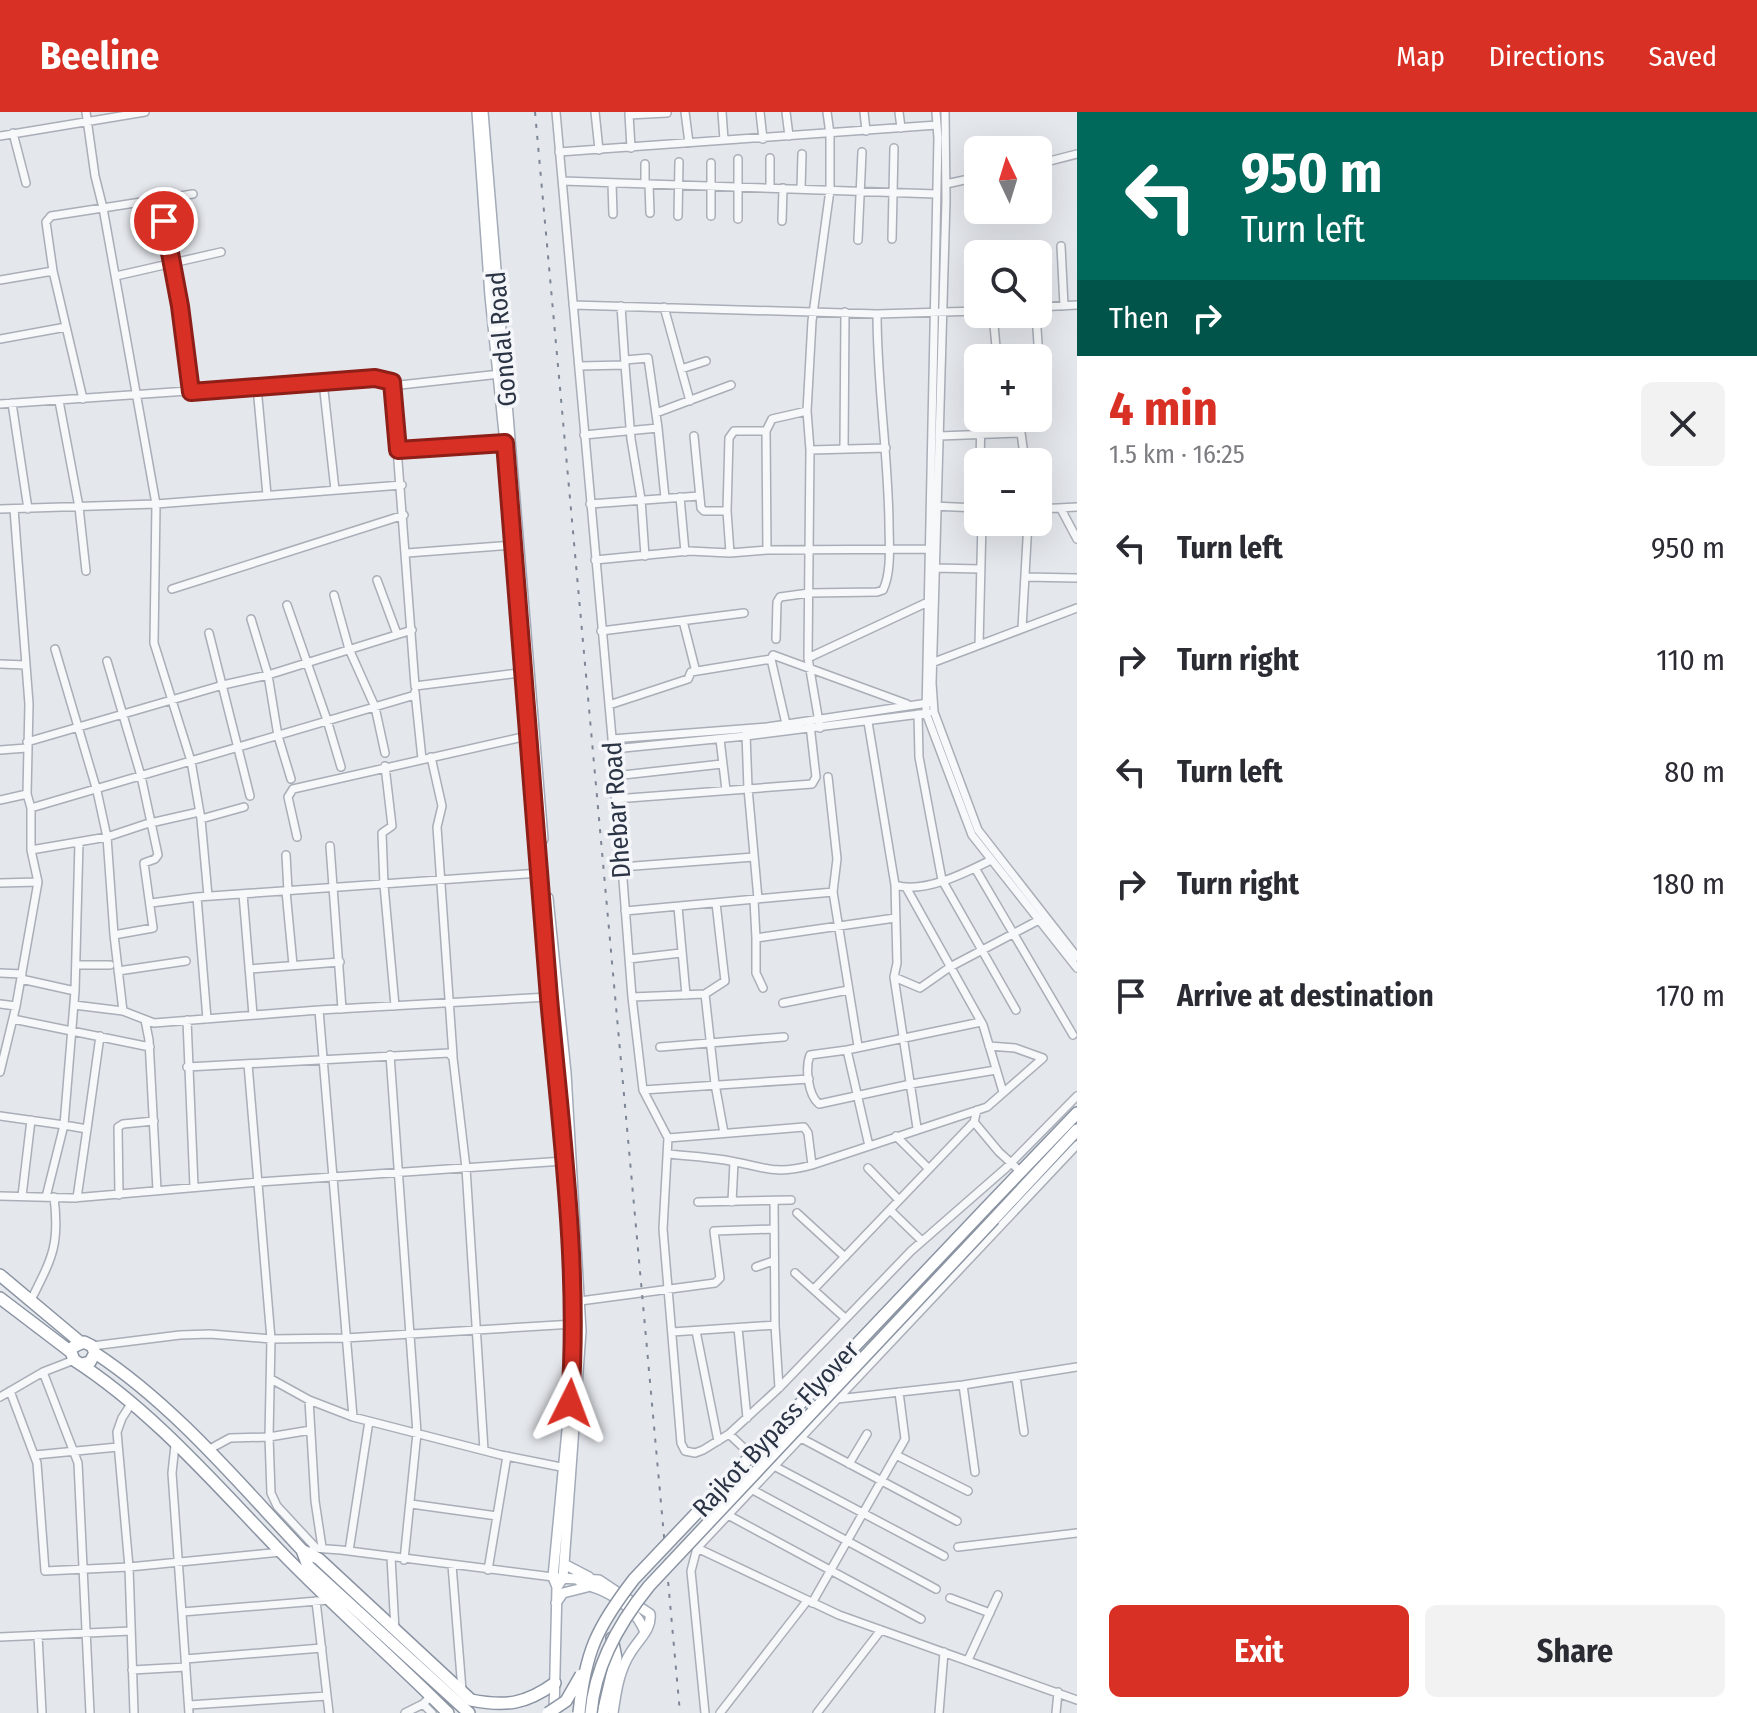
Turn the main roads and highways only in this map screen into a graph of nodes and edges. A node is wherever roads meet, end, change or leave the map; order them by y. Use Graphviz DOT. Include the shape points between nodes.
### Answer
graph roads {
  1 [pos="477,112"];
  2 [pos="483,112"];
  3 [pos="502,374"];
  4 [pos="526,672"];
  5 [pos="1077,1113"];
  6 [pos="1077,1130"];
  7 [pos="1074,1149"];
  8 [pos="1052,1157"];
  9 [pos="568,1160"];
  10 [pos="0,1275"];
  11 [pos="0,1298"];
  12 [pos="577,1327"];
  13 [pos="89,1347"];
  14 [pos="76,1359"];
  15 [pos="568,1468"];
  16 [pos="302,1550"];
  17 [pos="564,1564"];
  18 [pos="557,1581"];
  19 [pos="588,1582"];
  20 [pos="556,1603"];
  21 [pos="612,1638"];
  22 [pos="583,1673"];
  23 [pos="555,1683"];
  24 [pos="566,1707"];
  25 [pos="448,1713"];
  26 [pos="469,1713"];
  27 [pos="551,1713"];
  28 [pos="579,1713"];
  29 [pos="591,1713"];
  30 [pos="603,1713"];
  31 [pos="613,1713"];
  1 -- 3 [label="main road"];
  2 -- 3 [label="main road, Gondal Road"];
  3 -- 4 [label="main road, Gondal Road"];
  3 -- 4 [label="main road"];
  4 -- 9 [label="main road, Gondal Road"];
  4 -- 9 [label="main road" via="549,997"];
  5 -- 22 [label="highway, Rajkot Bypass Flyover, bridge" via="634,1579 597,1635"];
  6 -- 8 [label="highway, Rajkot Bypass Flyover"];
  7 -- 8 [label="highway"];
  8 -- 21 [label="highway, Rajkot Bypass Flyover, bridge" via="1038,1179 994,1219 653,1581"];
  9 -- 12 [label="main road"];
  9 -- 12 [label="main road, Gondal Road" via="580,1301"];
  10 -- 13 [label="highway"];
  11 -- 14 [label="highway"];
  12 -- 15 [label="main road"];
  13 -- 14 [label="highway"];
  13 -- 14 [label="highway" via="90,1362"];
  13 -- 16 [label="highway" via="208,1450"];
  14 -- 25 [label="highway" via="175,1445 427,1700"];
  15 -- 17 [label="main road"];
  15 -- 18 [label="main road"];
  16 -- 23 [label="highway" via="319,1559 471,1700 509,1703 535,1698"];
  16 -- 26 [label="highway" via="308,1566"];
  17 -- 18 [label="main road"];
  17 -- 19 [label="main road"];
  18 -- 19 [label="main road"];
  18 -- 20 [label="main road"];
  19 -- 20 [label="main road" via="563,1593"];
  19 -- 31 [label="main road" via="611,1586 647,1610 651,1623 628,1655"];
  20 -- 23 [label="main road"];
  21 -- 29 [label="highway, Rajkot Bypass Flyover, bridge"];
  21 -- 30 [label="highway" via="616,1658"];
  22 -- 24 [label="highway, bridge"];
  22 -- 28 [label="highway, Rajkot Bypass Flyover, bridge"];
  23 -- 27 [label="main road"];
  24 -- 27 [label="highway, bridge"];
}
